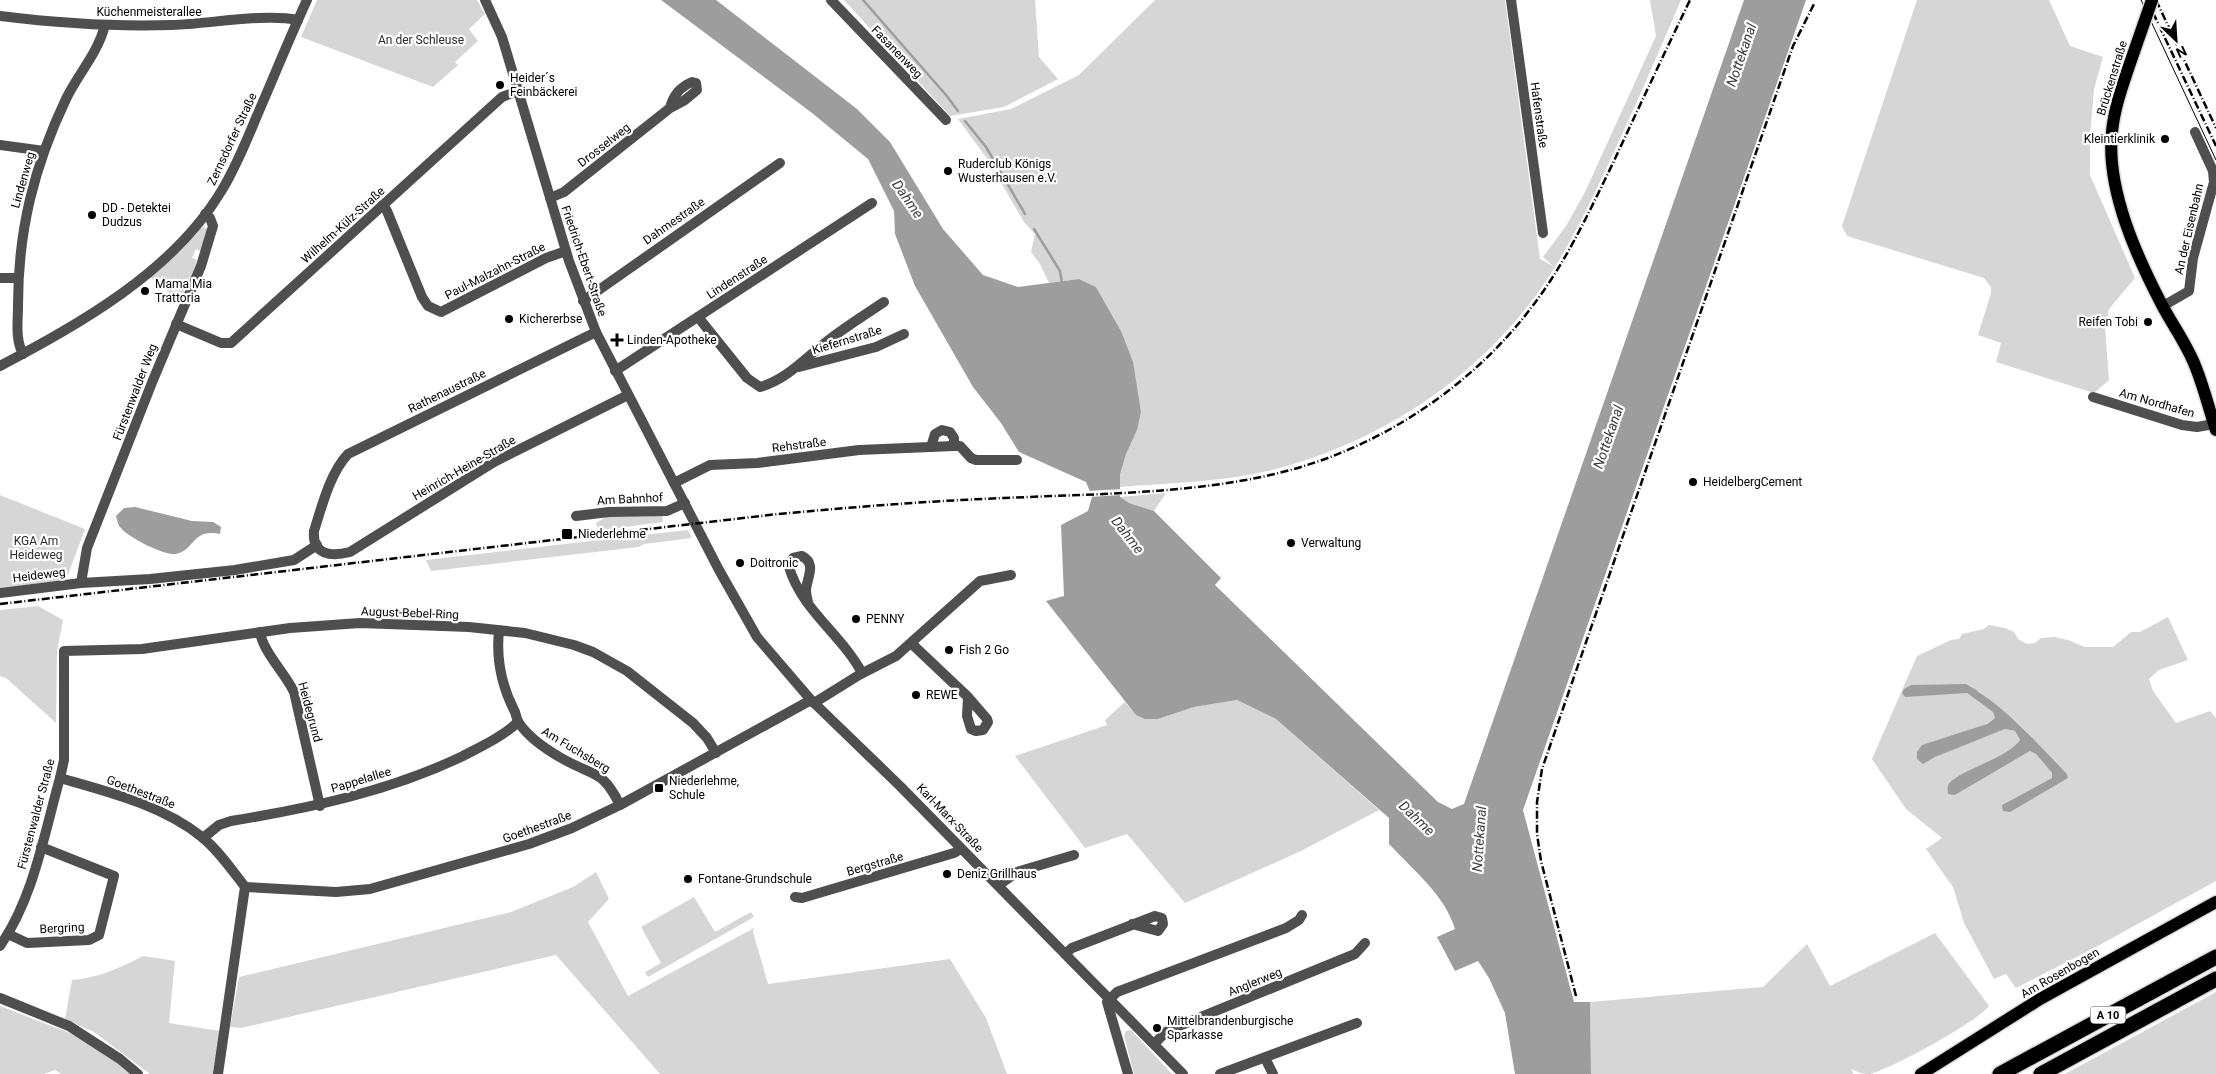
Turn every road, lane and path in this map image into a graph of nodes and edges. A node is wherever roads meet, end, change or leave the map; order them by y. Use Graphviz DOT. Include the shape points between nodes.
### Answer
graph roads {
  1 [pos="307,0"];
  2 [pos="485,0"];
  3 [pos="831,0"];
  4 [pos="1511,0"];
  5 [pos="2152,0"];
  6 [pos="0,16"];
  7 [pos="298,20"];
  8 [pos="105,25"];
  9 [pos="518,91"];
  10 [pos="670,108"];
  11 [pos="946,120"];
  12 [pos="2196,132"];
  13 [pos="0,145"];
  14 [pos="44,151"];
  15 [pos="780,163"];
  16 [pos="550,198"];
  17 [pos="872,203"];
  18 [pos="383,205"];
  19 [pos="205,214"];
  20 [pos="1543,233"];
  21 [pos="566,251"];
  22 [pos="0,278"];
  23 [pos="18,278"];
  24 [pos="582,300"];
  25 [pos="884,302"];
  26 [pos="2163,306"];
  27 [pos="698,317"];
  28 [pos="176,324"];
  29 [pos="596,332"];
  30 [pos="904,334"];
  31 [pos="24,354"];
  32 [pos="0,366"];
  33 [pos="796,368"];
  34 [pos="615,371"];
  35 [pos="628,395"];
  36 [pos="2093,397"];
  37 [pos="2215,427"];
  38 [pos="954,446"];
  39 [pos="932,447"];
  40 [pos="1017,460"];
  41 [pos="674,483"];
  42 [pos="684,504"];
  43 [pos="576,516"];
  44 [pos="317,545"];
  45 [pos="1011,575"];
  46 [pos="81,583"];
  47 [pos="0,593"];
  48 [pos="808,602"];
  49 [pos="499,631"];
  50 [pos="260,632"];
  51 [pos="912,644"];
  52 [pos="64,651"];
  53 [pos="862,673"];
  54 [pos="968,697"];
  55 [pos="813,701"];
  56 [pos="518,722"];
  57 [pos="716,753"];
  58 [pos="60,778"];
  59 [pos="620,805"];
  60 [pos="320,806"];
  61 [pos="204,838"];
  62 [pos="41,847"];
  63 [pos="961,848"];
  64 [pos="1074,855"];
  65 [pos="998,885"];
  66 [pos="244,887"];
  67 [pos="795,897"];
  68 [pos="2216,902"];
  69 [pos="1302,915"];
  70 [pos="1132,924"];
  71 [pos="8,934"];
  72 [pos="1365,943"];
  73 [pos="0,946"];
  74 [pos="1064,954"];
  75 [pos="2216,957"];
  76 [pos="2216,980"];
  77 [pos="0,998"];
  78 [pos="1109,998"];
  79 [pos="1357,1023"];
  80 [pos="1154,1044"];
  81 [pos="1265,1058"];
  82 [pos="138,1074"];
  83 [pos="218,1074"];
  84 [pos="1128,1074"];
  85 [pos="1183,1074"];
  86 [pos="1220,1074"];
  87 [pos="1273,1074"];
  88 [pos="1922,1074"];
  89 [pos="2000,1074"];
  90 [pos="2041,1074"];
  1 -- 7 [label="street, Zernsdorfer Straße"];
  2 -- 9 [label="street, Friedrich-Ebert-Straße" via="504,42"];
  3 -- 11 [label="street, Fasanenweg"];
  4 -- 20 [label="street, Hafenstraße"];
  5 -- 26 [label="main road, Brückenstraße, bridge" via="2114,117 2111,147 2112,168 2123,213"];
  6 -- 8 [label="street, Küchenmeisterallee"];
  7 -- 8 [label="street, Küchenmeisterallee" via="281,17 207,24"];
  7 -- 19 [label="street, Zernsdorfer Straße" via="234,167"];
  8 -- 14 [label="street, Lindenweg" via="102,37 66,98"];
  9 -- 16 [label="street, Friedrich-Ebert-Straße"];
  9 -- 18 [label="street, Wilhelm-Külz-Straße" via="502,98"];
  10 -- 16 [label="street, Drosselweg" via="564,192"];
  12 -- 26 [label="street, An der Eisenbahn" via="2213,171 2214,182 2193,258 2189,291"];
  13 -- 14 [label="street"];
  14 -- 23 [label="street, Lindenweg" via="27,207"];
  15 -- 24 [label="street, Dahmestraße"];
  16 -- 21 [label="street, Friedrich-Ebert-Straße"];
  17 -- 27 [label="street, Lindenstraße"];
  18 -- 21 [label="street, Paul-Malzahn-Straße" via="422,297 428,306 441,312"];
  18 -- 28 [label="street, Wilhelm-Külz-Straße" via="231,343 221,343"];
  19 -- 28 [label="street, Fürstenwalder Weg" via="212,221 213,230"];
  19 -- 31 [label="street, Zernsdorfer Straße" via="158,264 116,299"];
  21 -- 24 [label="street, Friedrich-Ebert-Straße"];
  22 -- 23 [label="street"];
  23 -- 31 [label="street, Lindenweg" via="18,340"];
  24 -- 29 [label="street, Friedrich-Ebert-Straße"];
  25 -- 33 [label="street, Kiefernstraße" via="829,339"];
  26 -- 37 [label="main road" via="2196,367"];
  27 -- 33 [label="street, Kiefernstraße" via="753,384 760,387"];
  27 -- 34 [label="street, Lindenstraße"];
  28 -- 46 [label="street, Fürstenwalder Weg" via="88,548"];
  29 -- 34 [label="street, Friedrich-Ebert-Straße"];
  29 -- 44 [label="street, Rathenaustraße" via="348,454 328,491 314,530 313,538"];
  30 -- 33 [label="street, Kiefernstraße" via="876,347"];
  31 -- 32 [label="street, Zernsdorfer Straße"];
  34 -- 35 [label="street, Friedrich-Ebert-Straße"];
  35 -- 41 [label="street, Friedrich-Ebert-Straße"];
  35 -- 44 [label="street, Heinrich-Heine-Straße" via="494,462 350,552 328,554"];
  36 -- 37 [label="street, Am Nordhafen" via="2182,425"];
  38 -- 39 [label="street, Rehstraße"];
  38 -- 39 [label="street" via="950,432 942,430 935,434"];
  38 -- 40 [label="street" via="960,446 976,460"];
  39 -- 41 [label="street, Rehstraße" via="859,450 757,463 710,465"];
  41 -- 42 [label="street, Friedrich-Ebert-Straße"];
  42 -- 43 [label="street, Am Bahnhof" via="667,511"];
  42 -- 55 [label="street, Karl-Marx-Straße" via="757,637"];
  44 -- 46 [label="street" via="294,560 235,570"];
  45 -- 51 [label="street" via="980,581"];
  46 -- 47 [label="street, Heideweg"];
  48 -- 53 [label="street" via="855,659"];
  49 -- 50 [label="street, August-Bebel-Ring" via="360,623"];
  49 -- 56 [label="street, Am Fuchsberg" via="504,689"];
  49 -- 57 [label="street, August-Bebel-Ring" via="525,633 574,645 612,662 693,723"];
  50 -- 52 [label="street, August-Bebel-Ring" via="142,649"];
  50 -- 60 [label="street, Heidegrund" via="265,647 294,692"];
  51 -- 53 [label="street"];
  51 -- 54 [label="street"];
  52 -- 58 [label="street, Fürstenwalder Straße" via="64,760"];
  53 -- 55 [label="street"];
  55 -- 57 [label="street, Goethestraße"];
  55 -- 63 [label="street, Karl-Marx-Straße"];
  56 -- 59 [label="street, Am Fuchsberg" via="533,739 550,751 597,774 609,784"];
  56 -- 60 [label="street, Pappelallee" via="483,746 447,763"];
  57 -- 59 [label="street, Goethestraße"];
  58 -- 61 [label="street, Goethestraße" via="135,801 169,816"];
  58 -- 62 [label="street, Fürstenwalder Straße"];
  59 -- 66 [label="street, Goethestraße" via="529,844 386,886 336,892"];
  60 -- 61 [label="street, Pappelallee" via="231,821"];
  61 -- 66 [label="street, Goethestraße"];
  62 -- 71 [label="street, Fürstenwalder Straße" via="27,893"];
  62 -- 71 [label="street, Bergring" via="114,876 99,935 89,940 27,943"];
  63 -- 65 [label="street, Karl-Marx-Straße"];
  63 -- 67 [label="street, Bergstraße" via="876,877 802,898"];
  64 -- 65 [label="street" via="1016,872"];
  65 -- 74 [label="street, Karl-Marx-Straße"];
  66 -- 83 [label="street"];
  68 -- 88 [label="main road, Am Rosenbogen" via="2040,999"];
  69 -- 78 [label="street" via="1286,928 1117,992"];
  70 -- 74 [label="street"];
  71 -- 73 [label="street, Fürstenwalder Straße"];
  72 -- 80 [label="street, Anglerweg" via="1355,954 1166,1032"];
  74 -- 78 [label="street, Karl-Marx-Straße"];
  75 -- 89 [label="highway, A 10"];
  76 -- 90 [label="highway, A 10"];
  77 -- 82 [label="street" via="69,1026"];
  78 -- 80 [label="street, Karl-Marx-Straße"];
  78 -- 84 [label="street" via="1108,1008"];
  79 -- 81 [label="street"];
  80 -- 85 [label="street, Karl-Marx-Straße"];
  81 -- 86 [label="street"];
  81 -- 87 [label="street"];
}
